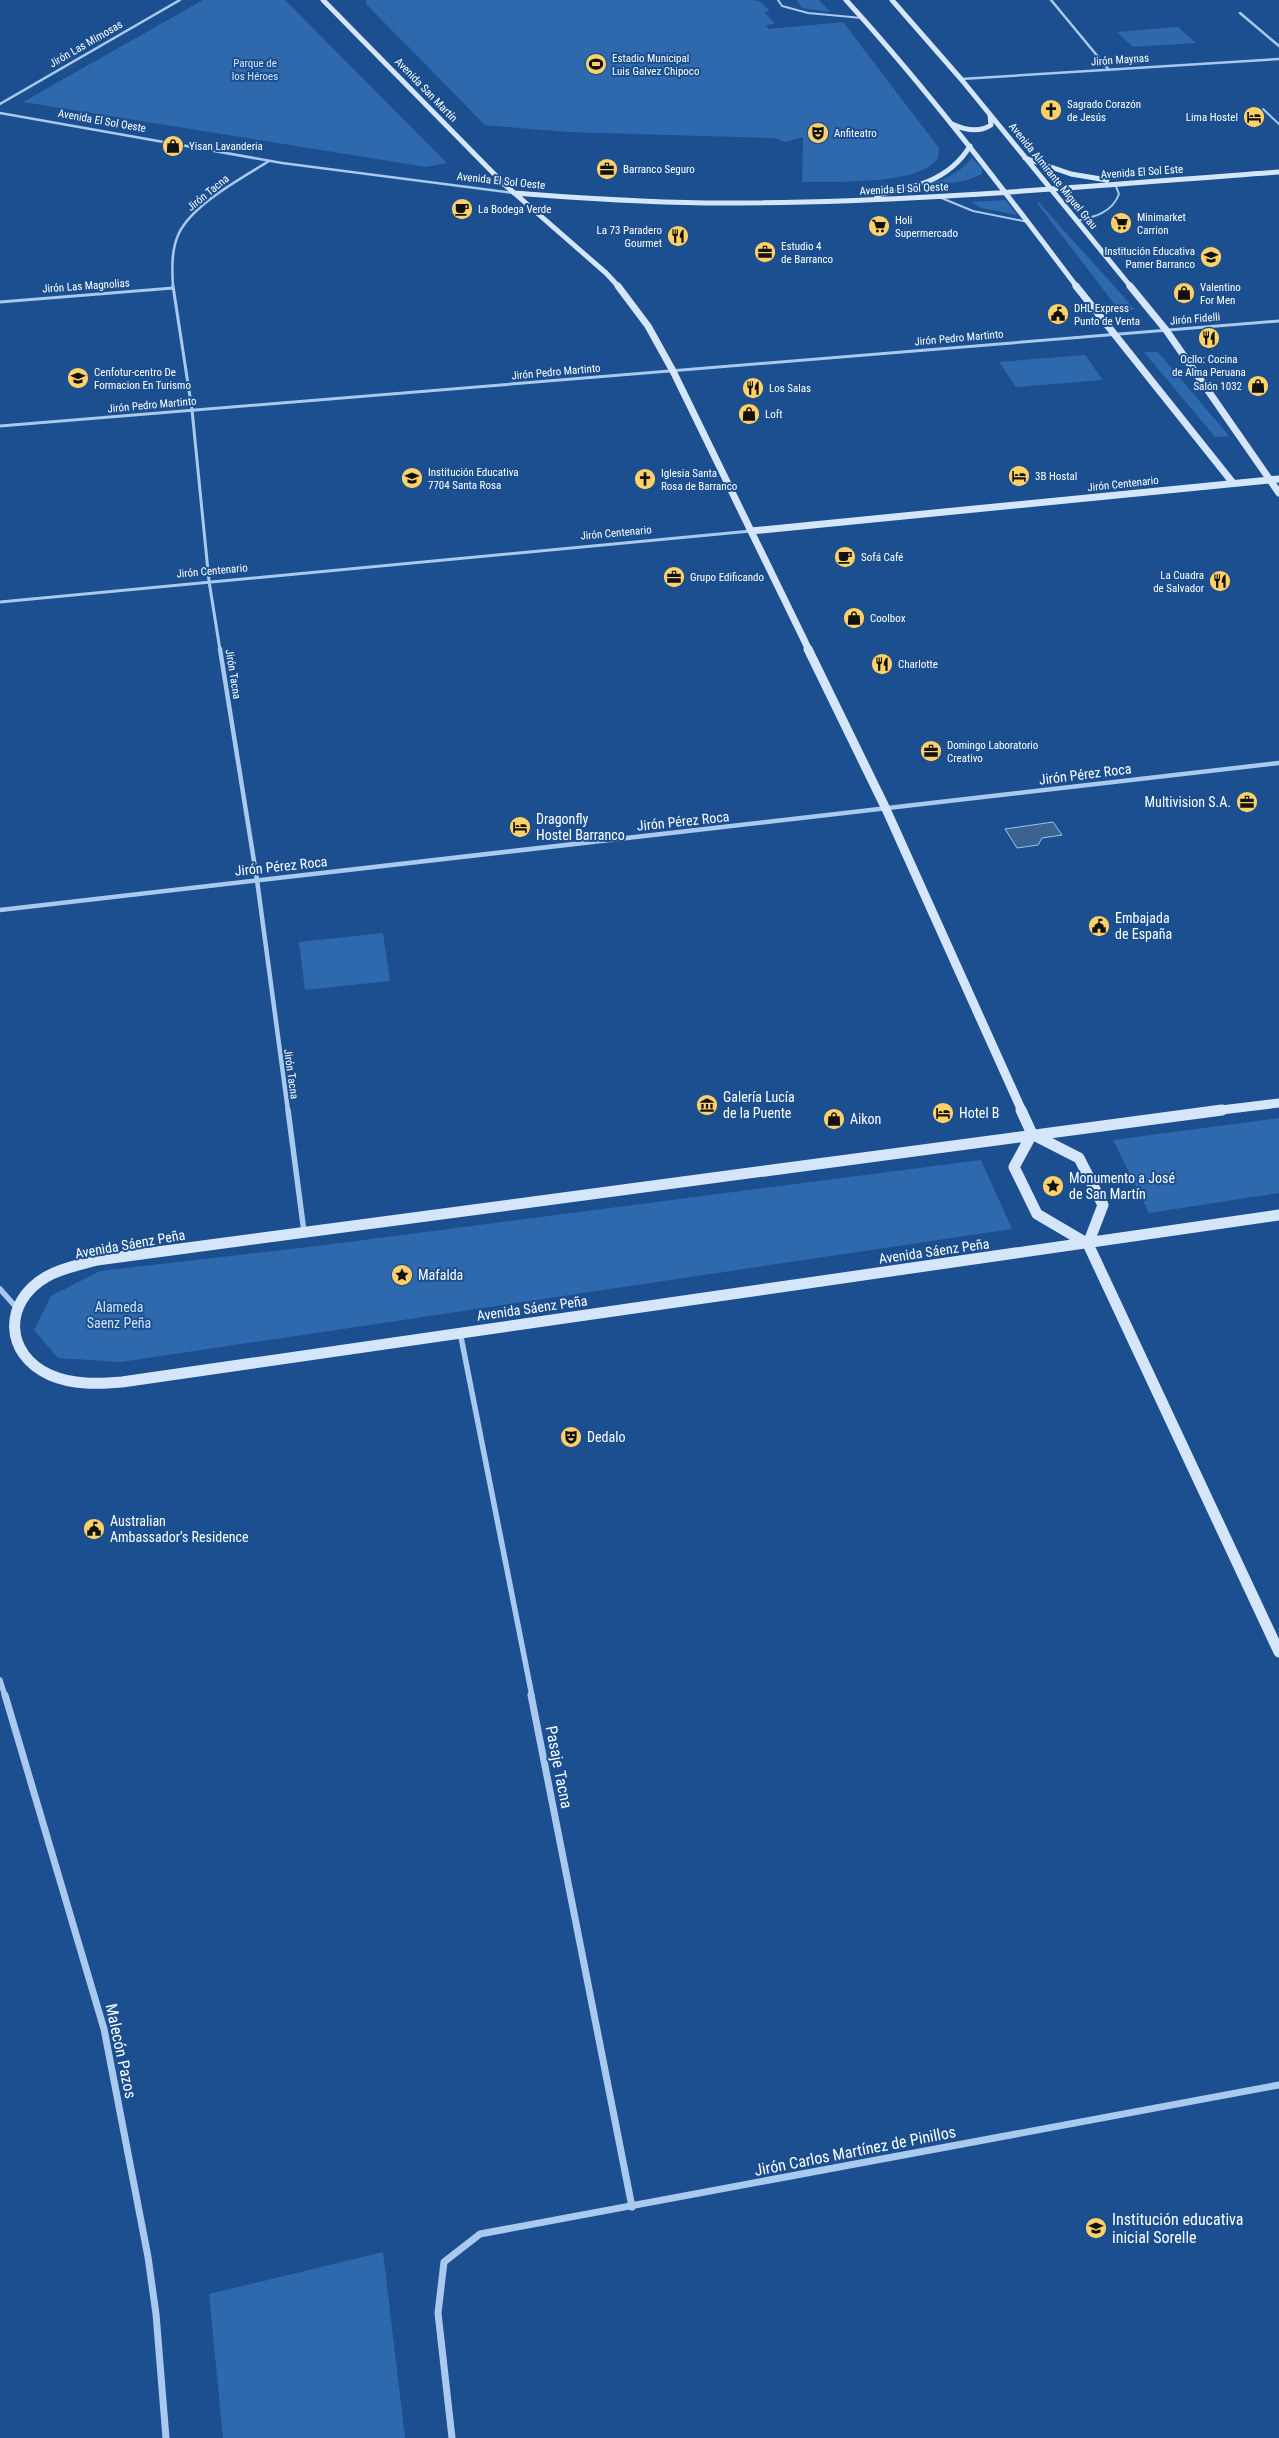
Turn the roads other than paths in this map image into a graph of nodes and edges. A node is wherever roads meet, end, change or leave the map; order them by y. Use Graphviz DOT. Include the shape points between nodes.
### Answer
graph roads {
  1 [pos="180,0"];
  2 [pos="323,0"];
  3 [pos="778,0"];
  4 [pos="846,0"];
  5 [pos="859,0"];
  6 [pos="892,0"];
  7 [pos="1051,0"];
  8 [pos="852,6"];
  9 [pos="1240,13"];
  10 [pos="862,18"];
  11 [pos="1279,46"];
  12 [pos="1279,59"];
  13 [pos="1109,70"];
  14 [pos="961,79"];
  15 [pos="0,104"];
  16 [pos="1263,108"];
  17 [pos="0,113"];
  18 [pos="990,114"];
  19 [pos="951,123"];
  20 [pos="1279,124"];
  21 [pos="970,146"];
  22 [pos="1024,158"];
  23 [pos="268,161"];
  24 [pos="1279,172"];
  25 [pos="1133,182"];
  26 [pos="1115,184"];
  27 [pos="1050,189"];
  28 [pos="1006,192"];
  29 [pos="514,193"];
  30 [pos="940,197"];
  31 [pos="844,202"];
  32 [pos="1076,221"];
  33 [pos="1029,222"];
  34 [pos="173,288"];
  35 [pos="0,302"];
  36 [pos="1279,321"];
  37 [pos="1166,330"];
  38 [pos="1113,334"];
  39 [pos="673,371"];
  40 [pos="192,410"];
  41 [pos="0,426"];
  42 [pos="1279,479"];
  43 [pos="1270,480"];
  44 [pos="1233,483"];
  45 [pos="1279,493"];
  46 [pos="750,531"];
  47 [pos="210,581"];
  48 [pos="0,602"];
  49 [pos="1279,763"];
  50 [pos="886,809"];
  51 [pos="256,880"];
  52 [pos="0,910"];
  53 [pos="1279,1104"];
  54 [pos="1032,1134"];
  55 [pos="1279,1215"];
  56 [pos="304,1232"];
  57 [pos="1088,1244"];
  58 [pos="0,1289"];
  59 [pos="16,1307"];
  60 [pos="460,1332"];
  61 [pos="1279,1652"];
  62 [pos="0,1680"];
  63 [pos="1279,2085"];
  64 [pos="632,2207"];
  65 [pos="166,2438"];
  66 [pos="452,2438"];
  1 -- 15 [label="street, Jirón Las Mimosas"];
  2 -- 29 [label="main road, Avenida San Martín"];
  3 -- 10 [label="lane" via="782,6 798,11"];
  4 -- 8 [label="main road"];
  5 -- 8 [label="main road"];
  6 -- 14 [label="main road, Avenida Almirante Miguel Grau"];
  7 -- 13 [label="street"];
  8 -- 10 [label="main road"];
  9 -- 11 [label="street"];
  10 -- 19 [label="main road"];
  12 -- 13 [label="street, Jirón Maynas"];
  13 -- 14 [label="street, Jirón Maynas"];
  14 -- 18 [label="main road, Avenida Almirante Miguel Grau"];
  16 -- 20 [label="lane"];
  17 -- 23 [label="street, Avenida El Sol Oeste"];
  18 -- 19 [label="main road" via="991,125 986,129 968,130"];
  18 -- 22 [label="main road, Avenida Almirante Miguel Grau"];
  19 -- 21 [label="main road"];
  21 -- 28 [label="main road"];
  21 -- 31 [label="main road" via="959,164 940,177"];
  22 -- 25 [label="main road" via="1071,174"];
  22 -- 27 [label="main road, Avenida Almirante Miguel Grau"];
  23 -- 29 [label="street, Avenida El Sol Oeste"];
  23 -- 34 [label="street, Jirón Tacna" via="217,194 179,233 172,260"];
  24 -- 25 [label="main road, Avenida El Sol Este"];
  25 -- 26 [label="main road, Avenida El Sol Este"];
  26 -- 27 [label="main road, Avenida El Sol Este"];
  26 -- 32 [label="lane" via="1119,194 1113,206 1104,213"];
  27 -- 28 [label="main road, Avenida El Sol Este"];
  27 -- 32 [label="main road, Avenida Almirante Miguel Grau"];
  28 -- 30 [label="main road, Avenida El Sol Oeste"];
  28 -- 33 [label="main road"];
  29 -- 31 [label="main road, Avenida El Sol Oeste" via="679,201"];
  29 -- 39 [label="main road, Avenida San Martín" via="628,296"];
  30 -- 31 [label="main road, Avenida El Sol Oeste"];
  30 -- 33 [label="lane" via="973,211"];
  32 -- 37 [label="main road, Avenida Almirante Miguel Grau"];
  33 -- 38 [label="main road"];
  34 -- 35 [label="street, Jirón Las Magnolias"];
  34 -- 40 [label="street, Jirón Tacna"];
  36 -- 37 [label="street, Jirón Fidelli"];
  37 -- 38 [label="street, Jirón Fidelli"];
  37 -- 43 [label="main road, Avenida Almirante Miguel Grau"];
  38 -- 39 [label="street, Jirón Pedro Martinto"];
  38 -- 44 [label="main road"];
  39 -- 40 [label="street, Jirón Pedro Martinto"];
  39 -- 46 [label="main road, Avenida San Martín"];
  40 -- 41 [label="street, Jirón Pedro Martinto"];
  40 -- 47 [label="street, Jirón Tacna"];
  42 -- 43 [label="main road, Jirón Centenario"];
  43 -- 44 [label="main road, Jirón Centenario"];
  43 -- 45 [label="main road, Avenida Almirante Miguel Grau"];
  44 -- 46 [label="main road, Jirón Centenario"];
  46 -- 47 [label="street, Jirón Centenario"];
  46 -- 50 [label="main road, Avenida San Martín"];
  47 -- 48 [label="street, Jirón Centenario"];
  47 -- 51 [label="street, Jirón Tacna"];
  49 -- 50 [label="street, Jirón Pérez Roca"];
  50 -- 51 [label="street, Jirón Pérez Roca"];
  50 -- 54 [label="main road, Avenida San Martín"];
  51 -- 52 [label="street, Jirón Pérez Roca"];
  51 -- 56 [label="street, Jirón Tacna"];
  53 -- 54 [label="main road, Avenida Sáenz Peña"];
  54 -- 56 [label="main road, Avenida Sáenz Peña"];
  54 -- 57 [label="main road" via="1079,1158 1103,1205"];
  54 -- 57 [label="main road" via="1014,1167 1037,1214"];
  55 -- 57 [label="main road, Avenida Sáenz Peña"];
  56 -- 59 [label="main road, Avenida Sáenz Peña" via="96,1260 45,1278"];
  57 -- 60 [label="main road, Avenida Sáenz Peña"];
  57 -- 61 [label="main road"];
  58 -- 59 [label="street"];
  59 -- 60 [label="main road, Avenida Sáenz Peña" via="13,1328 16,1343 25,1356 48,1374 69,1382 93,1384"];
  60 -- 64 [label="street, Pasaje Tacna"];
  62 -- 65 [label="street, Malecón Pazos" via="104,2029 148,2257"];
  63 -- 64 [label="street, Jirón Carlos Martínez de Pinillos"];
  64 -- 66 [label="street, Jirón Carlos Martínez de Pinillos" via="480,2234 444,2262 438,2313"];
}
